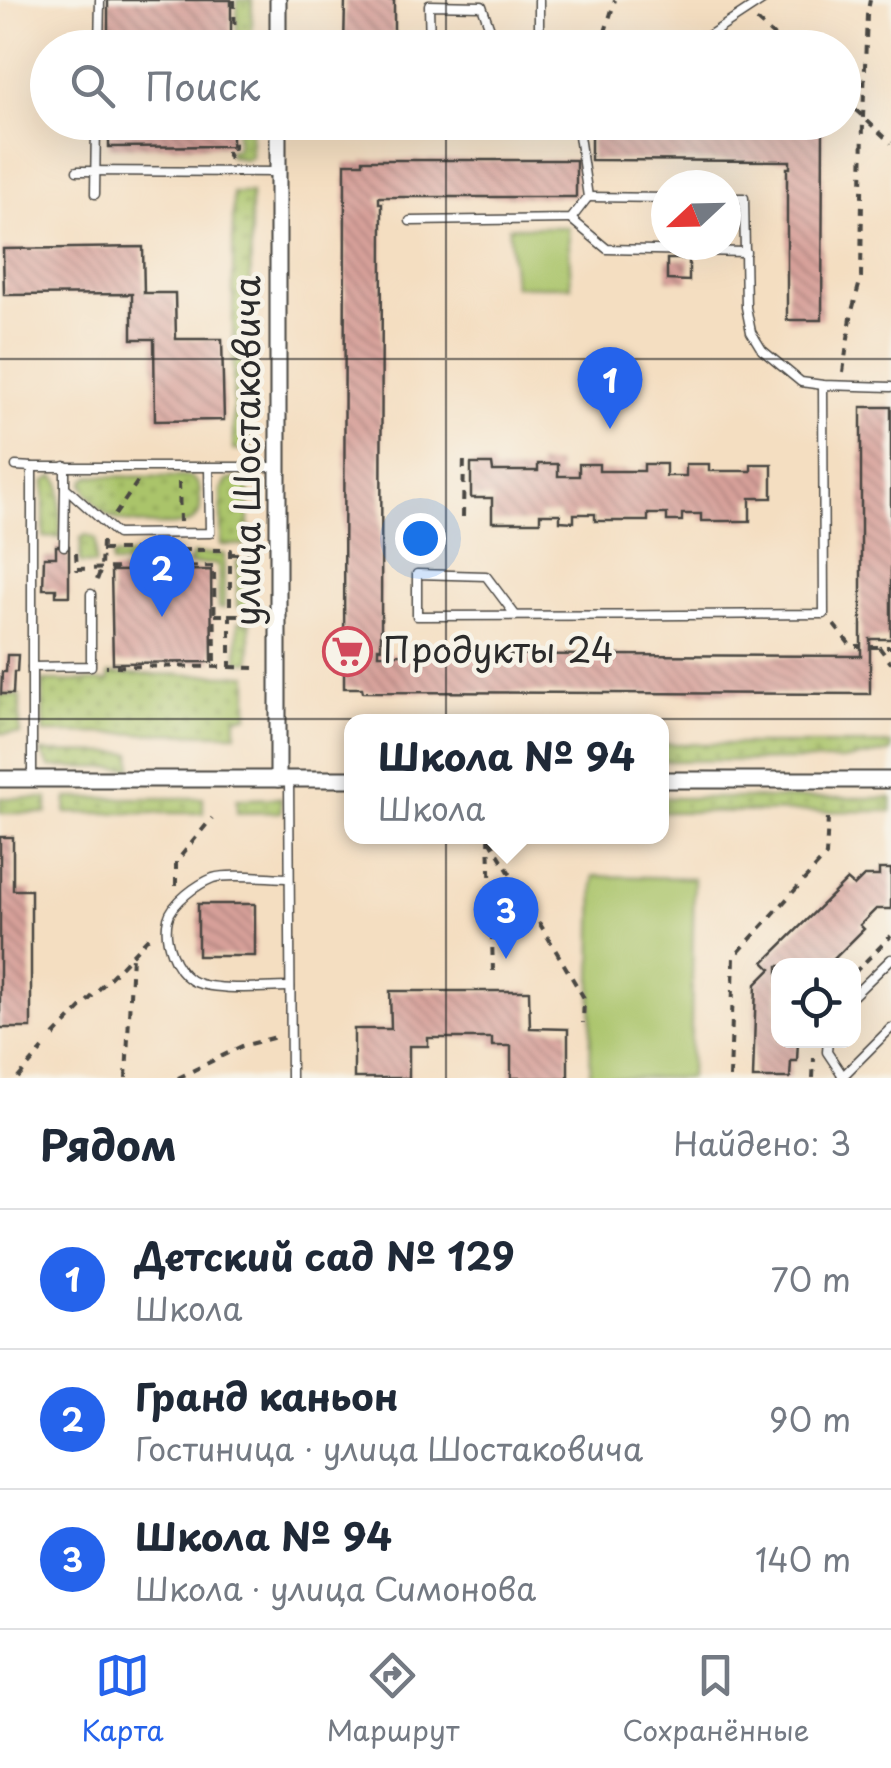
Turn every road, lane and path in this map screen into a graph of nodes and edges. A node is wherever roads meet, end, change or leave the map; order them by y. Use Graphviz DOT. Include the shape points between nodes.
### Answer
graph roads {
  1 [pos="100,0"];
  2 [pos="234,0"];
  3 [pos="278,0"];
  4 [pos="539,0"];
  5 [pos="615,0"];
  6 [pos="762,0"];
  7 [pos="870,0"];
  8 [pos="747,10"];
  9 [pos="99,30"];
  10 [pos="234,30"];
  11 [pos="278,30"];
  12 [pos="430,30"];
  13 [pos="490,30"];
  14 [pos="539,30"];
  15 [pos="606,30"];
  16 [pos="717,30"];
  17 [pos="768,30"];
  18 [pos="863,117"];
  19 [pos="96,140"];
  20 [pos="234,140"];
  21 [pos="278,140"];
  22 [pos="579,140"];
  23 [pos="891,144"];
  24 [pos="235,162"];
  25 [pos="77,171"];
  26 [pos="95,172"];
  27 [pos="278,172"];
  28 [pos="95,194"];
  29 [pos="588,197"];
  30 [pos="651,198"];
  31 [pos="741,198"];
  32 [pos="571,219"];
  33 [pos="410,222"];
  34 [pos="746,252"];
  35 [pos="823,386"];
  36 [pos="840,386"];
  37 [pos="891,388"];
  38 [pos="464,453"];
  39 [pos="16,466"];
  40 [pos="32,466"];
  41 [pos="66,466"];
  42 [pos="179,467"];
  43 [pos="209,467"];
  44 [pos="278,467"];
  45 [pos="65,487"];
  46 [pos="463,517"];
  47 [pos="180,534"];
  48 [pos="102,538"];
  49 [pos="76,543"];
  50 [pos="64,546"];
  51 [pos="101,550"];
  52 [pos="117,550"];
  53 [pos="230,554"];
  54 [pos="256,554"];
  55 [pos="91,594"];
  56 [pos="230,614"];
  57 [pos="256,614"];
  58 [pos="824,614"];
  59 [pos="215,615"];
  60 [pos="516,616"];
  61 [pos="861,646"];
  62 [pos="870,647"];
  63 [pos="879,647"];
  64 [pos="891,647"];
  65 [pos="891,663"];
  66 [pos="92,666"];
  67 [pos="215,666"];
  68 [pos="32,667"];
  69 [pos="230,667"];
  70 [pos="256,668"];
  71 [pos="0,779"];
  72 [pos="32,779"];
  73 [pos="284,779"];
  74 [pos="344,779"];
  75 [pos="669,780"];
  76 [pos="891,780"];
  77 [pos="212,818"];
  78 [pos="828,818"];
  79 [pos="489,844"];
  80 [pos="493,844"];
  81 [pos="289,878"];
  82 [pos="176,906"];
  83 [pos="168,918"];
  84 [pos="891,936"];
  85 [pos="132,955"];
  86 [pos="891,959"];
  87 [pos="861,966"];
  88 [pos="493,972"];
  89 [pos="290,988"];
  90 [pos="861,988"];
  91 [pos="583,1023"];
  92 [pos="891,1028"];
  93 [pos="291,1034"];
  94 [pos="54,1036"];
  95 [pos="827,1048"];
  96 [pos="43,1049"];
  97 [pos="842,1077"];
  98 [pos="18,1078"];
  99 [pos="126,1078"];
  100 [pos="178,1078"];
  101 [pos="291,1078"];
  102 [pos="730,1078"];
  1 -- 9 [label="lane"];
  2 -- 10 [label="path"];
  3 -- 11 [label="street"];
  4 -- 14 [label="lane"];
  5 -- 15 [label="path"];
  6 -- 8 [label="lane"];
  7 -- 18 [label="path"];
  8 -- 16 [label="lane"];
  8 -- 17 [label="path"];
  12 -- 13 [label="lane" via="429,6 482,6"];
  18 -- 23 [label="path"];
  18 -- 36 [label="path" via="861,278"];
  19 -- 26 [label="lane"];
  20 -- 24 [label="path" via="226,154"];
  21 -- 27 [label="street, улица Шостаковича"];
  22 -- 29 [label="lane"];
  25 -- 26 [label="lane"];
  26 -- 27 [label="lane"];
  26 -- 28 [label="lane"];
  27 -- 44 [label="street, улица Шостаковича"];
  29 -- 30 [label="lane"];
  29 -- 32 [label="lane"];
  31 -- 34 [label="lane"];
  32 -- 33 [label="lane"];
  32 -- 34 [label="lane" via="607,249"];
  34 -- 35 [label="lane" via="751,332 785,370"];
  35 -- 36 [label="lane"];
  35 -- 58 [label="lane"];
  36 -- 37 [label="lane"];
  38 -- 46 [label="path"];
  39 -- 40 [label="lane"];
  40 -- 41 [label="lane"];
  40 -- 68 [label="lane"];
  41 -- 42 [label="lane"];
  41 -- 45 [label="lane"];
  42 -- 43 [label="lane"];
  42 -- 47 [label="path"];
  43 -- 44 [label="lane"];
  43 -- 47 [label="lane" via="210,534"];
  44 -- 73 [label="street, улица Шостаковича"];
  45 -- 47 [label="lane" via="118,534"];
  45 -- 50 [label="lane"];
  48 -- 52 [label="path"];
  49 -- 59 [label="path" via="76,569 214,566"];
  51 -- 52 [label="path"];
  52 -- 53 [label="path"];
  53 -- 54 [label="path"];
  53 -- 56 [label="path"];
  55 -- 66 [label="lane"];
  56 -- 57 [label="path"];
  56 -- 59 [label="path"];
  56 -- 69 [label="path"];
  58 -- 60 [label="lane"];
  58 -- 61 [label="path" via="851,646"];
  59 -- 67 [label="path"];
  60 -- 60 [label="lane" via="417,616 417,574 486,576"];
  62 -- 63 [label="path"];
  63 -- 64 [label="path"];
  63 -- 65 [label="path"];
  66 -- 67 [label="path"];
  66 -- 68 [label="lane"];
  67 -- 69 [label="path"];
  68 -- 72 [label="lane"];
  69 -- 70 [label="path"];
  71 -- 72 [label="street"];
  72 -- 73 [label="street"];
  73 -- 74 [label="street"];
  73 -- 81 [label="lane"];
  75 -- 76 [label="street"];
  77 -- 82 [label="path" via="176,862"];
  78 -- 102 [label="path" via="826,856 734,958"];
  79 -- 88 [label="path"];
  80 -- 91 [label="path" via="584,998"];
  81 -- 82 [label="lane" via="216,877"];
  81 -- 89 [label="lane"];
  82 -- 83 [label="lane"];
  83 -- 85 [label="path"];
  83 -- 89 [label="lane" via="169,947 192,981"];
  84 -- 87 [label="path"];
  85 -- 94 [label="path"];
  85 -- 99 [label="path"];
  86 -- 90 [label="lane"];
  89 -- 93 [label="lane"];
  92 -- 97 [label="lane"];
  93 -- 100 [label="path" via="242,1046"];
  93 -- 101 [label="lane"];
  95 -- 97 [label="lane"];
  96 -- 98 [label="path"];
}
